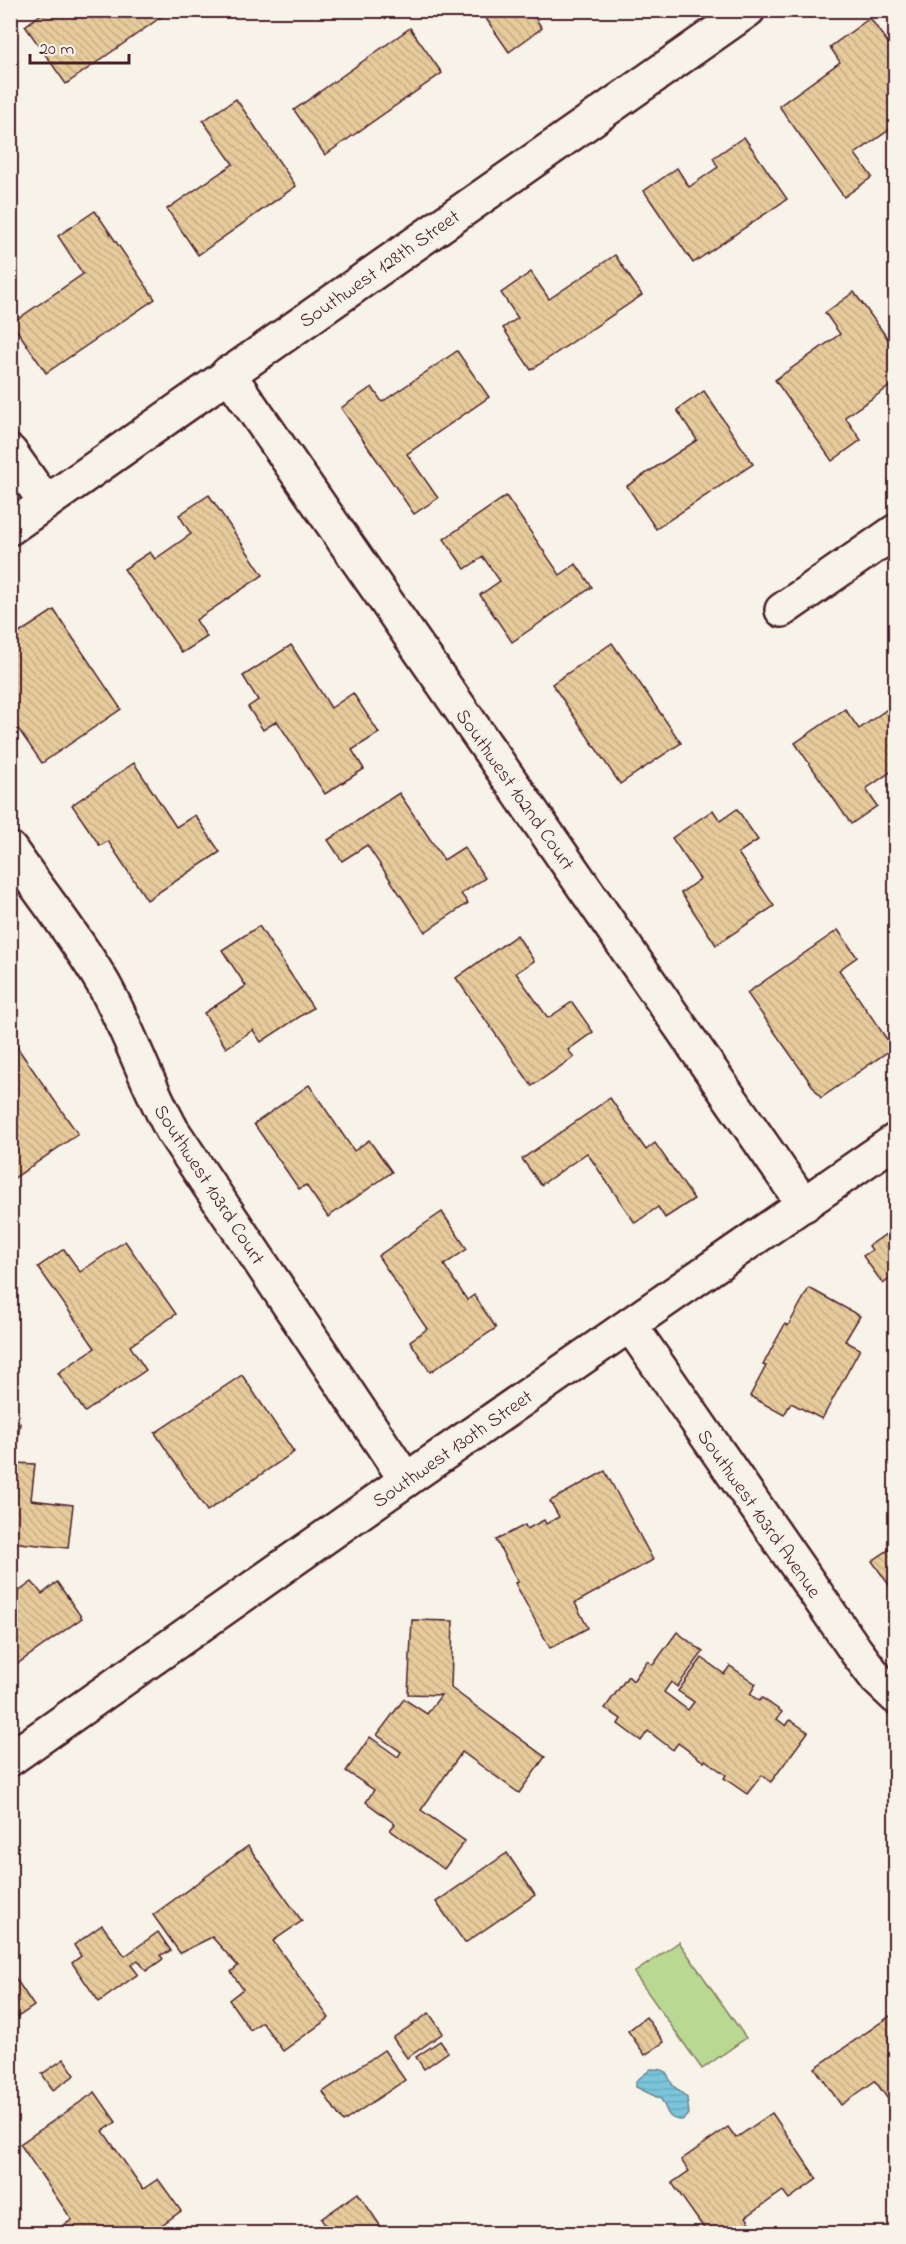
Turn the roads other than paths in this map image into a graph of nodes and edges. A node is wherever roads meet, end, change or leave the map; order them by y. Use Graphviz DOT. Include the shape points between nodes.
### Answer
graph roads {
  1 [pos="748,10"];
  2 [pos="228,374"];
  3 [pos="10,452"];
  4 [pos="46,503"];
  5 [pos="10,528"];
  6 [pos="896,531"];
  7 [pos="782,610"];
  8 [pos="10,849"];
  9 [pos="896,1140"];
  10 [pos="804,1205"];
  11 [pos="630,1325"];
  12 [pos="406,1480"];
  13 [pos="896,1697"];
  14 [pos="10,1759"];
  1 -- 2 [label="street, Southwest 128th Street"];
  2 -- 4 [label="street, Southwest 128th Street"];
  2 -- 10 [label="street, Southwest 102nd Court"];
  3 -- 4 [label="street"];
  4 -- 5 [label="street, Southwest 128th Street"];
  6 -- 7 [label="street"];
  8 -- 12 [label="street, Southwest 103rd Court" via="97,973 172,1130"];
  9 -- 10 [label="street, Southwest 130th Street"];
  10 -- 11 [label="street, Southwest 130th Street"];
  11 -- 12 [label="street, Southwest 130th Street"];
  11 -- 13 [label="street, Southwest 103rd Avenue" via="856,1651"];
  12 -- 14 [label="street, Southwest 130th Street"];
}
